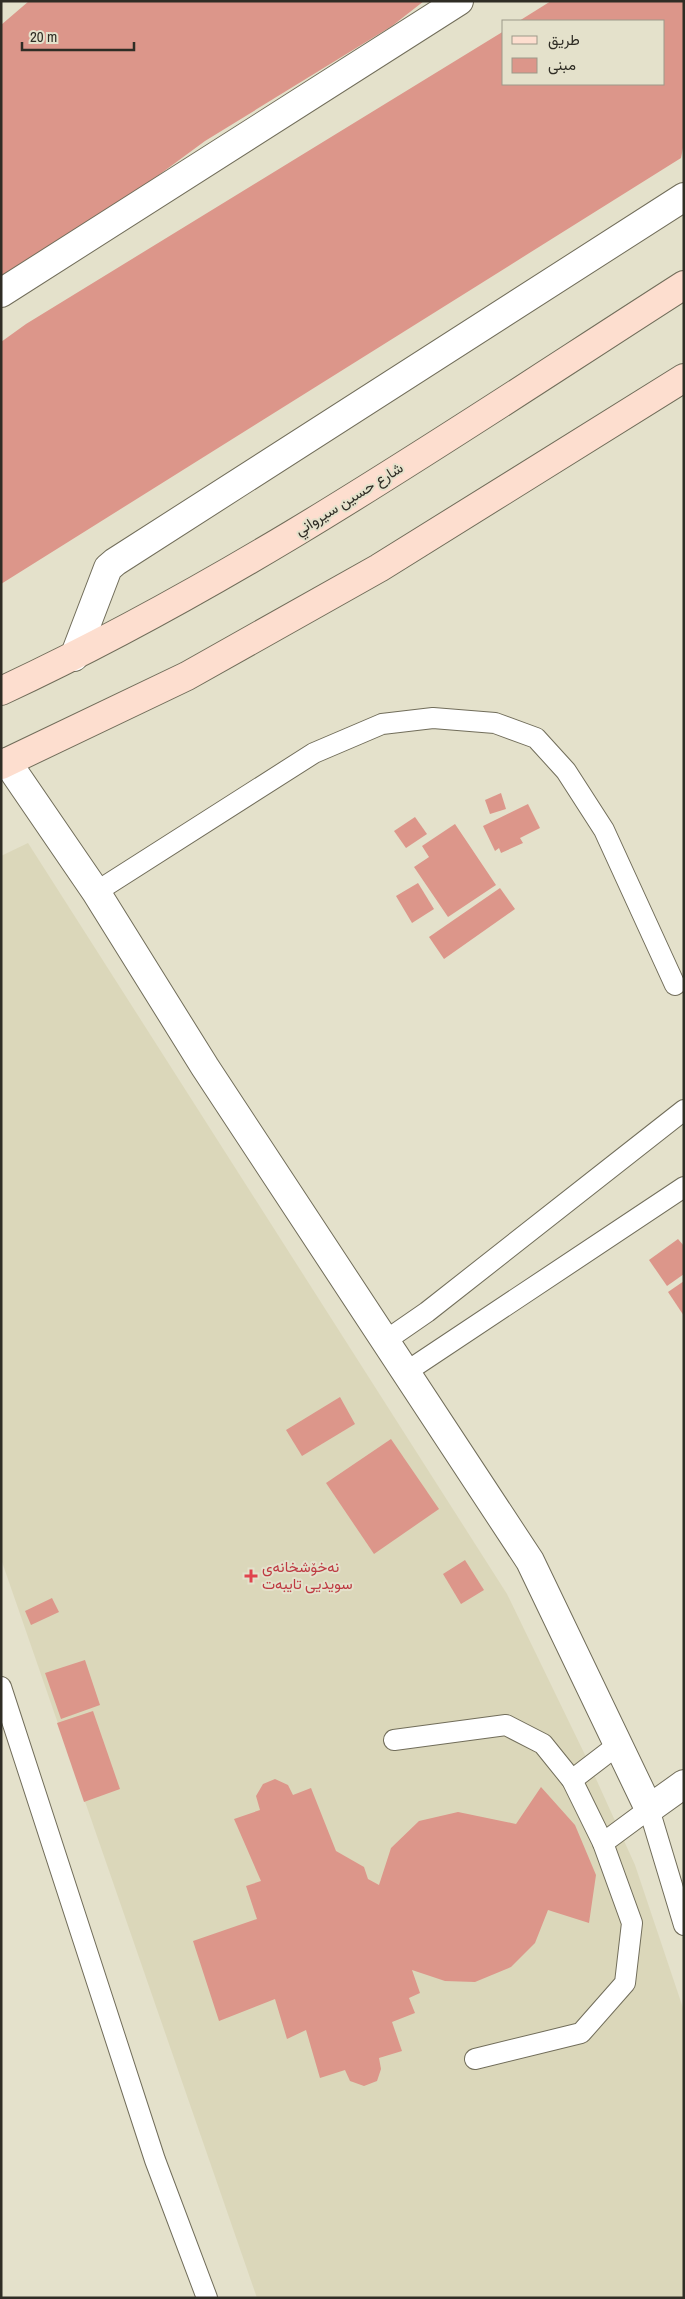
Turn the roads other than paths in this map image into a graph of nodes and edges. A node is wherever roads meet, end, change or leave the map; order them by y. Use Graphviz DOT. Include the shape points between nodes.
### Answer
graph roads {
  1 [pos="459,1"];
  2 [pos="684,197"];
  3 [pos="684,285"];
  4 [pos="1,293"];
  5 [pos="684,378"];
  6 [pos="74,657"];
  7 [pos="1,691"];
  8 [pos="4,764"];
  9 [pos="96,892"];
  10 [pos="675,985"];
  11 [pos="684,1110"];
  12 [pos="684,1187"];
  13 [pos="385,1341"];
  14 [pos="406,1372"];
  15 [pos="1,1686"];
  16 [pos="394,1740"];
  17 [pos="619,1744"];
  18 [pos="572,1780"];
  19 [pos="684,1784"];
  20 [pos="649,1809"];
  21 [pos="603,1843"];
  22 [pos="684,1924"];
  23 [pos="476,2059"];
  24 [pos="207,2298"];
  1 -- 4 [label="street"];
  2 -- 6 [label="street" via="115,562 108,568"];
  3 -- 6 [label="street, شارع حسين سيرواني" via="312,523"];
  5 -- 8 [label="street" via="379,568 187,676"];
  6 -- 7 [label="street, شارع حسين سيرواني"];
  8 -- 9 [label="street"];
  9 -- 10 [label="lane" via="314,753 382,724 433,718 496,723 536,738 566,771 604,830"];
  9 -- 13 [label="street" via="205,1067"];
  11 -- 13 [label="lane" via="427,1312"];
  12 -- 14 [label="lane"];
  13 -- 14 [label="street"];
  14 -- 17 [label="street" via="530,1561"];
  15 -- 24 [label="lane" via="155,2160"];
  16 -- 18 [label="lane" via="506,1725 543,1744"];
  17 -- 18 [label="lane"];
  17 -- 20 [label="street"];
  18 -- 21 [label="lane"];
  19 -- 20 [label="street"];
  20 -- 21 [label="lane"];
  20 -- 22 [label="lane"];
  21 -- 23 [label="lane" via="632,1923 626,1983 581,2033"];
}
